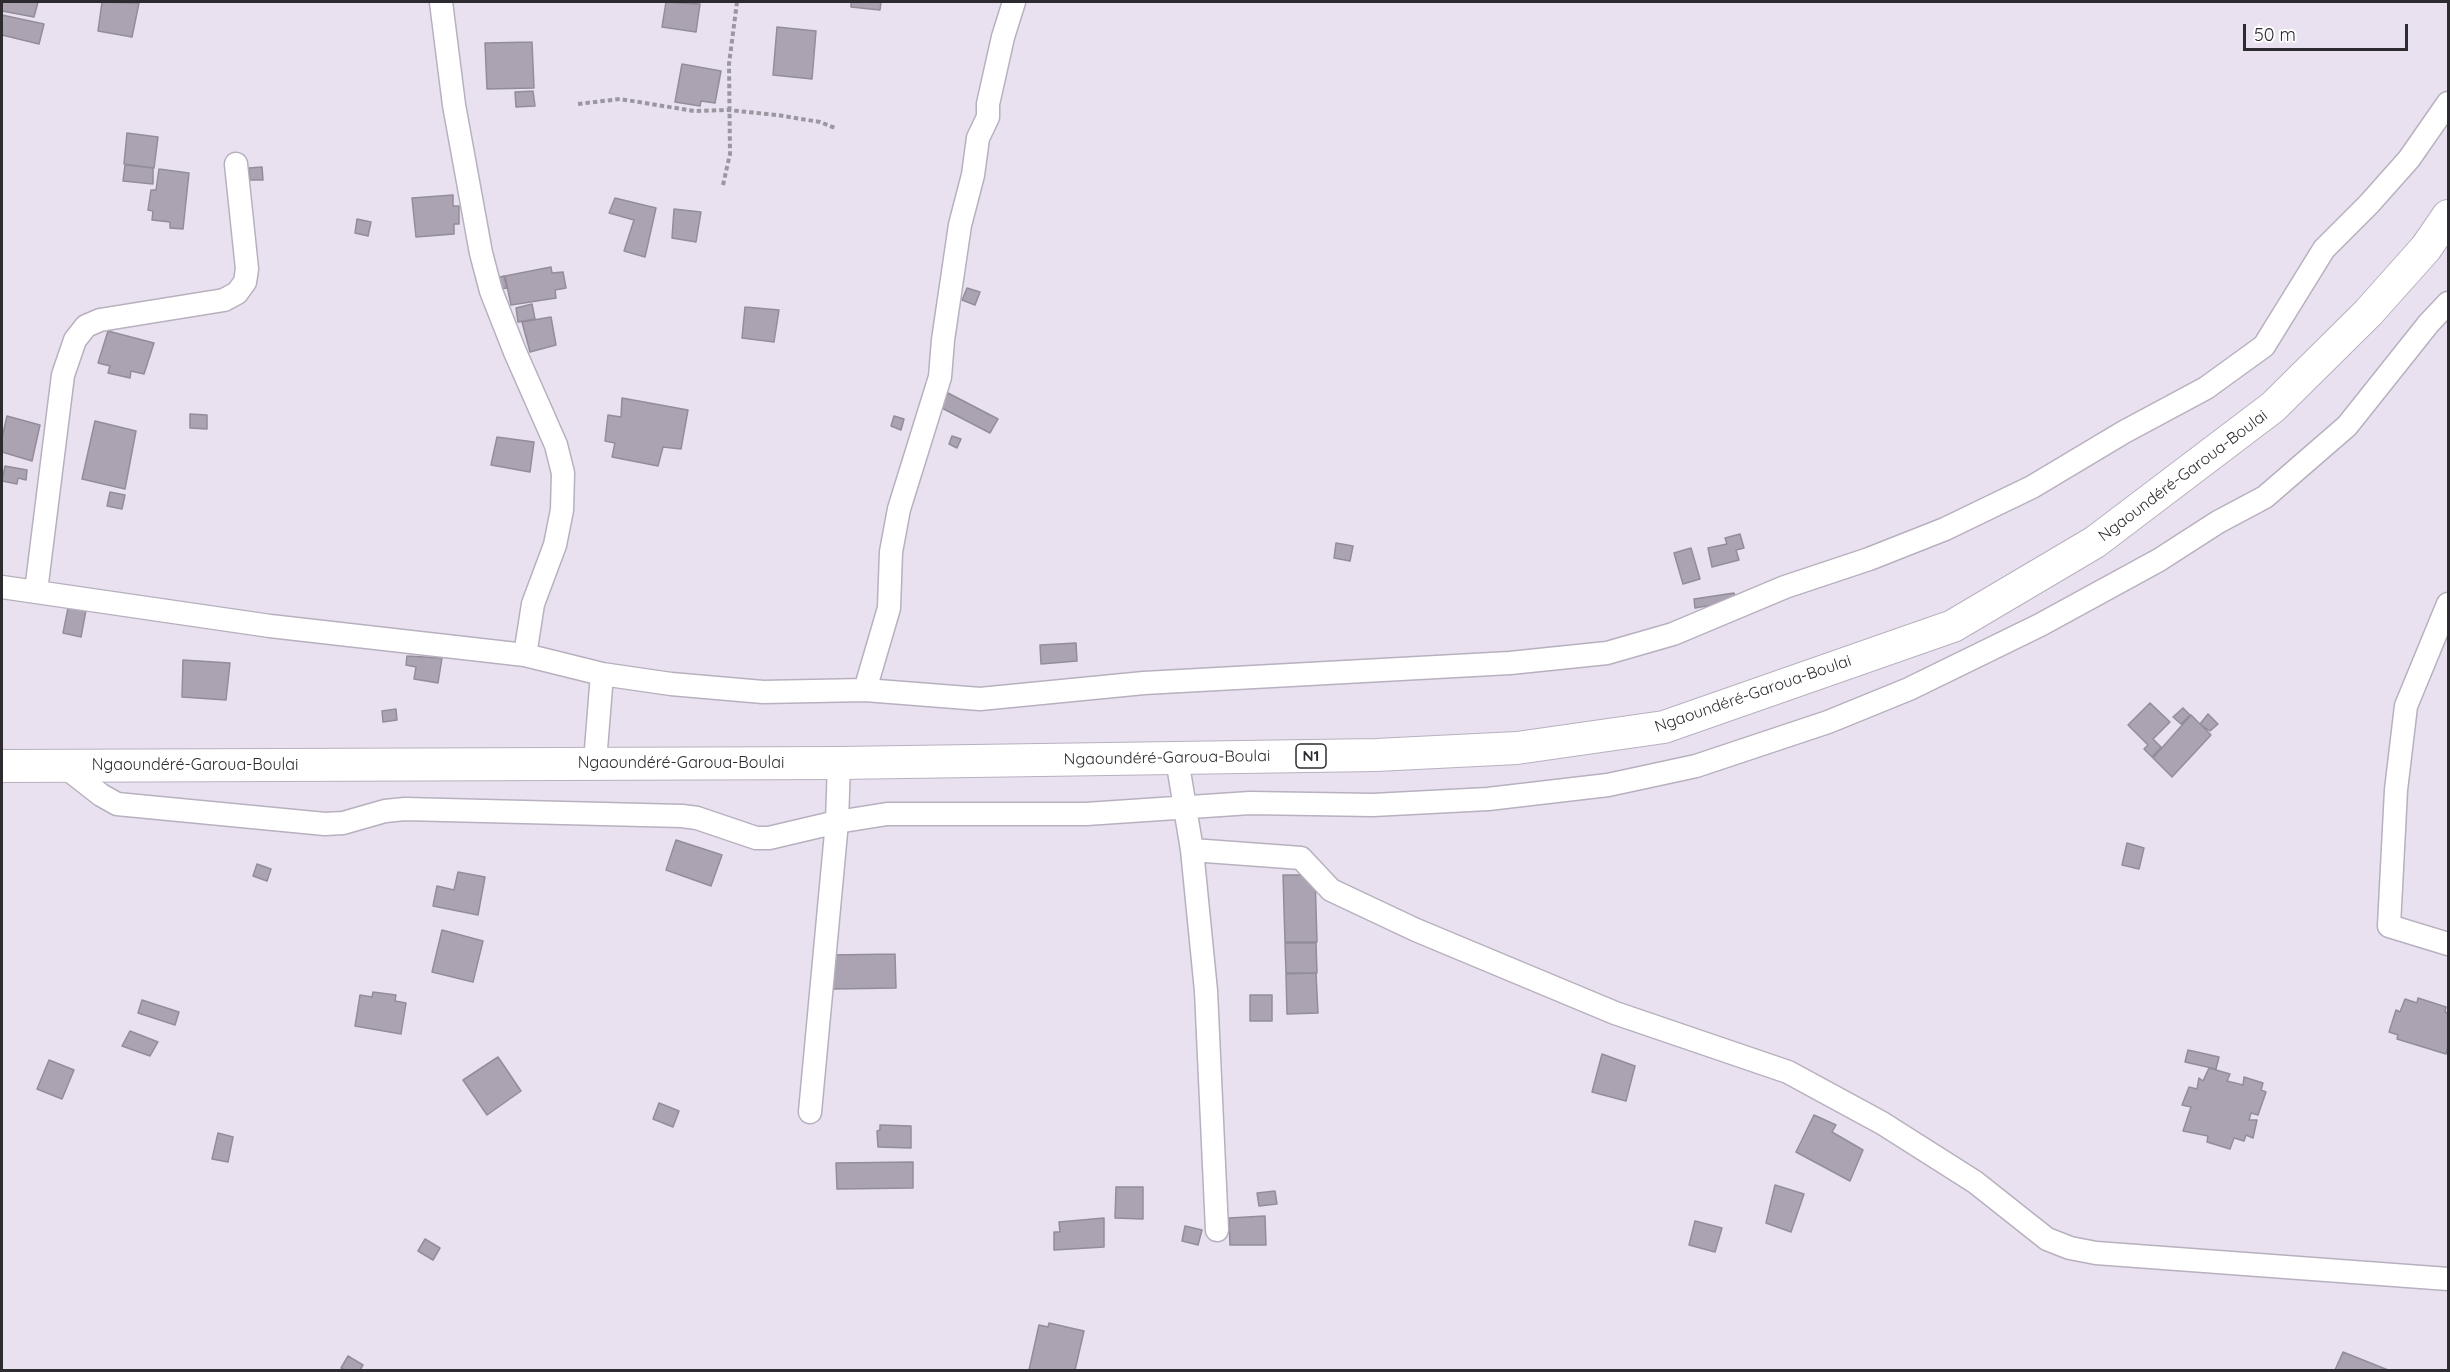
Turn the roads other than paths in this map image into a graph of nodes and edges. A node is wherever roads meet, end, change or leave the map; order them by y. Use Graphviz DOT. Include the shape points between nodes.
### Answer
graph roads {
  1 [pos="441,2"];
  2 [pos="1014,2"];
  3 [pos="2448,103"];
  4 [pos="236,164"];
  5 [pos="2448,216"];
  6 [pos="2448,303"];
  7 [pos="2,587"];
  8 [pos="36,591"];
  9 [pos="2448,604"];
  10 [pos="525,655"];
  11 [pos="602,674"];
  12 [pos="865,690"];
  13 [pos="1177,759"];
  14 [pos="595,762"];
  15 [pos="839,763"];
  16 [pos="2,766"];
  17 [pos="64,766"];
  18 [pos="1186,808"];
  19 [pos="837,822"];
  20 [pos="1192,850"];
  21 [pos="2448,944"];
  22 [pos="810,1112"];
  23 [pos="1217,1230"];
  24 [pos="2448,1279"];
  1 -- 10 [label="street" via="454,105 481,253 491,291 556,445 563,473 557,534 533,604"];
  2 -- 12 [label="street" via="960,225 940,377 899,509 891,552 889,608"];
  3 -- 12 [label="street" via="2409,159 2324,249 2264,345 2206,388 2032,487 1946,529 1785,587 1673,634 1607,653 1510,663 1144,683 980,699"];
  4 -- 8 [label="street" via="247,269 237,293 224,300 100,320 86,326 75,340 63,375"];
  5 -- 13 [label="highway, Ngaoundéré-Garoua-Boulai / N1" via="2426,248 2368,313 2273,407 2095,542 1953,626 1664,727 1517,748"];
  6 -- 18 [label="street" via="2347,426 2265,497 2040,625 1909,688 1838,717 1696,766 1608,785 1488,799 1373,805 1250,803"];
  7 -- 8 [label="street"];
  8 -- 10 [label="street" via="270,626"];
  9 -- 21 [label="street" via="2406,706 2396,790 2390,926"];
  10 -- 11 [label="street"];
  11 -- 12 [label="street" via="763,692"];
  11 -- 14 [label="street"];
  13 -- 15 [label="highway, Ngaoundéré-Garoua-Boulai / N1"];
  13 -- 18 [label="street"];
  14 -- 15 [label="highway, Ngaoundéré-Garoua-Boulai / N1"];
  14 -- 17 [label="highway, Ngaoundéré-Garoua-Boulai / N1"];
  15 -- 19 [label="street"];
  16 -- 17 [label="highway, Ngaoundéré-Garoua-Boulai / N1"];
  17 -- 19 [label="street" via="117,804 325,824 405,809 577,812 697,818 756,838 769,838"];
  18 -- 19 [label="street" via="1086,814 888,813"];
  18 -- 20 [label="street"];
  19 -- 22 [label="street"];
  20 -- 23 [label="street" via="1206,991"];
  20 -- 24 [label="street" via="1301,858 1331,891 1416,930 1615,1013 1788,1072 1882,1123 1975,1182 2047,1239 2070,1248"];
}
